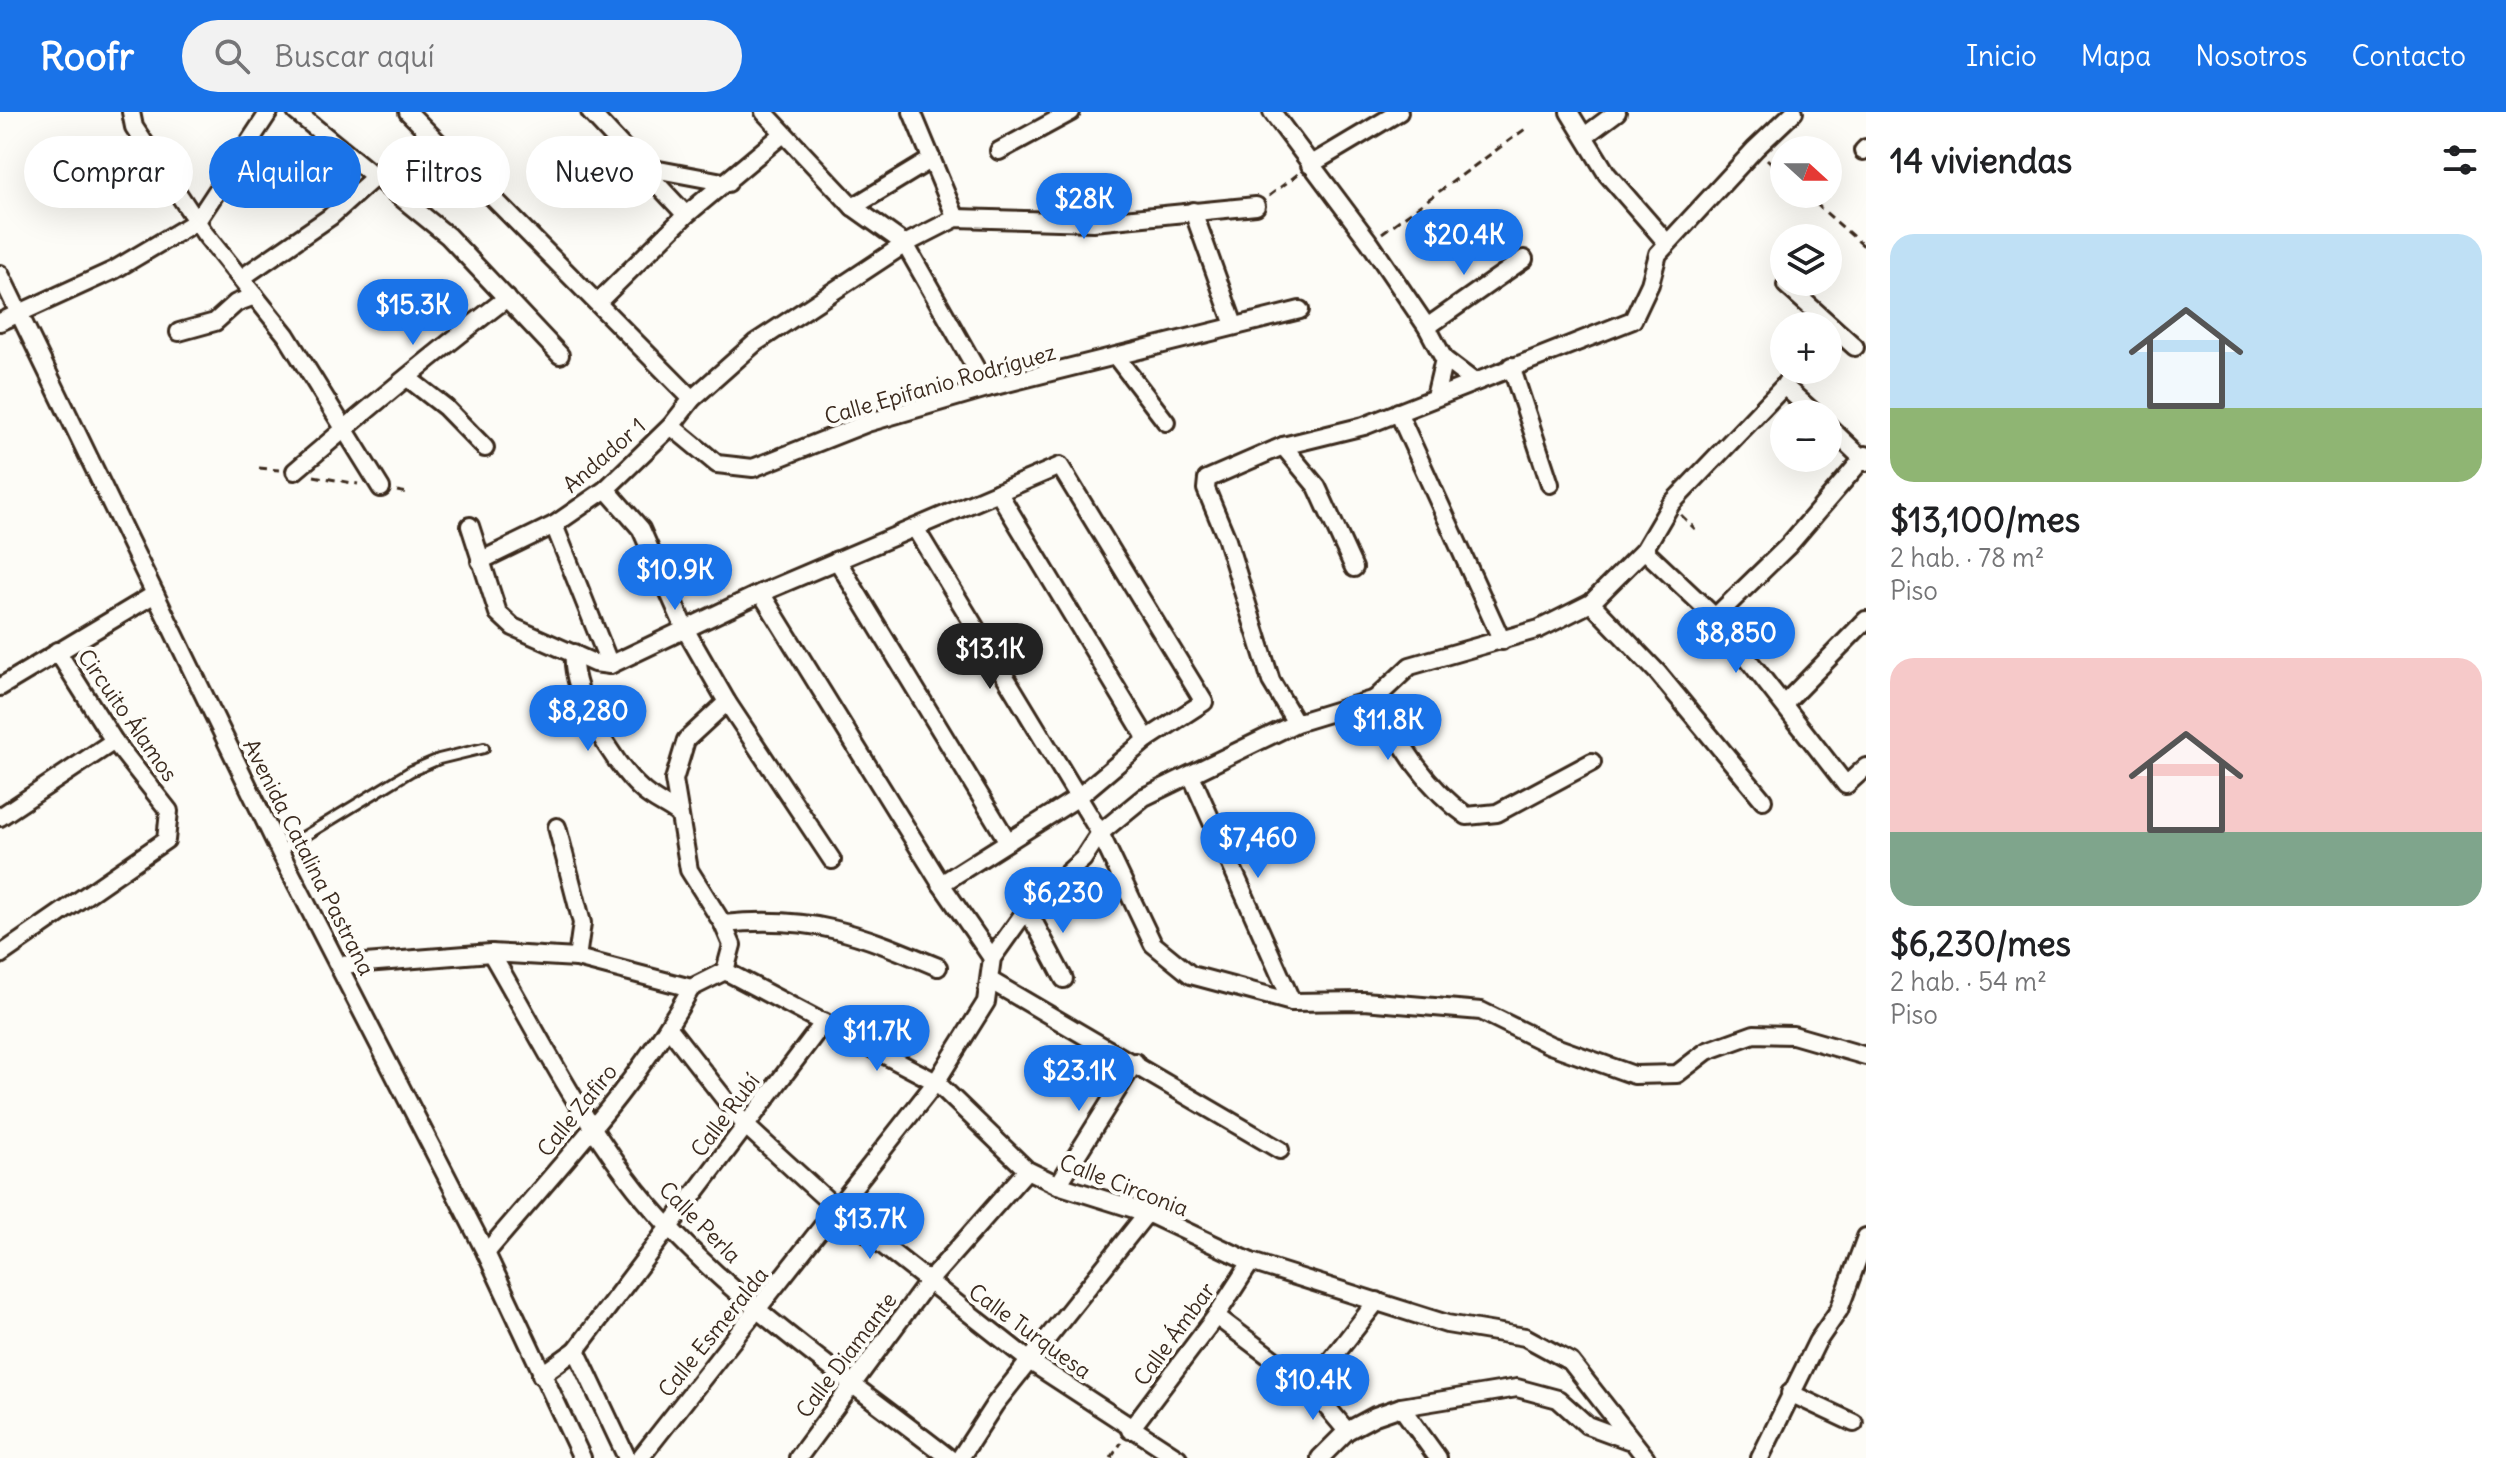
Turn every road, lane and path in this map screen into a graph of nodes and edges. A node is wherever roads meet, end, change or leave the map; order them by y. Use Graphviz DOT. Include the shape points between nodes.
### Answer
graph roads {
  1 [pos="131,112"];
  2 [pos="269,112"];
  3 [pos="296,112"];
  4 [pos="408,112"];
  5 [pos="590,112"];
  6 [pos="764,112"];
  7 [pos="912,112"];
  8 [pos="1071,112"];
  9 [pos="1272,112"];
  10 [pos="1399,112"];
  11 [pos="1569,112"];
  12 [pos="1617,112"];
  13 [pos="1794,112"];
  14 [pos="1528,127"];
  15 [pos="783,134"];
  16 [pos="1586,135"];
  17 [pos="613,136"];
  18 [pos="1755,149"];
  19 [pos="999,151"];
  20 [pos="932,159"];
  21 [pos="1770,162"];
  22 [pos="1310,165"];
  23 [pos="662,171"];
  24 [pos="377,175"];
  25 [pos="728,183"];
  26 [pos="662,188"];
  27 [pos="1256,206"];
  28 [pos="853,207"];
  29 [pos="415,208"];
  30 [pos="1821,208"];
  31 [pos="1193,211"];
  32 [pos="686,215"];
  33 [pos="956,218"];
  34 [pos="197,221"];
  35 [pos="1370,243"];
  36 [pos="905,244"];
  37 [pos="1663,248"];
  38 [pos="1866,248"];
  39 [pos="1524,259"];
  40 [pos="0,274"];
  41 [pos="243,277"];
  42 [pos="255,296"];
  43 [pos="1796,296"];
  44 [pos="507,298"];
  45 [pos="598,302"];
  46 [pos="1300,310"];
  47 [pos="1812,312"];
  48 [pos="19,316"];
  49 [pos="0,322"];
  50 [pos="1234,325"];
  51 [pos="1427,327"];
  52 [pos="179,332"];
  53 [pos="1842,338"];
  54 [pos="1855,347"];
  55 [pos="560,355"];
  56 [pos="1117,358"];
  57 [pos="1444,359"];
  58 [pos="1511,366"];
  59 [pos="409,379"];
  60 [pos="1473,381"];
  61 [pos="1784,386"];
  62 [pos="987,388"];
  63 [pos="1435,397"];
  64 [pos="692,399"];
  65 [pos="1800,400"];
  66 [pos="1398,412"];
  67 [pos="1166,422"];
  68 [pos="671,426"];
  69 [pos="344,429"];
  70 [pos="1842,438"];
  71 [pos="1283,446"];
  72 [pos="485,448"];
  73 [pos="1865,458"];
  74 [pos="295,471"];
  75 [pos="1550,484"];
  76 [pos="381,488"];
  77 [pos="606,489"];
  78 [pos="998,492"];
  79 [pos="554,525"];
  80 [pos="470,526"];
  81 [pos="915,528"];
  82 [pos="1644,550"];
  83 [pos="837,560"];
  84 [pos="480,561"];
  85 [pos="1354,568"];
  86 [pos="761,593"];
  87 [pos="155,594"];
  88 [pos="1591,603"];
  89 [pos="1715,617"];
  90 [pos="1866,620"];
  91 [pos="685,629"];
  92 [pos="1502,641"];
  93 [pos="57,651"];
  94 [pos="574,653"];
  95 [pos="610,665"];
  96 [pos="0,687"];
  97 [pos="1375,699"];
  98 [pos="727,702"];
  99 [pos="1785,703"];
  100 [pos="1296,723"];
  101 [pos="1147,739"];
  102 [pos="114,741"];
  103 [pos="484,748"];
  104 [pos="1592,762"];
  105 [pos="1866,767"];
  106 [pos="1191,775"];
  107 [pos="1077,798"];
  108 [pos="1763,800"];
  109 [pos="677,813"];
  110 [pos="0,817"];
  111 [pos="557,827"];
  112 [pos="1100,833"];
  113 [pos="1007,840"];
  114 [pos="280,852"];
  115 [pos="832,860"];
  116 [pos="941,884"];
  117 [pos="1027,909"];
  118 [pos="723,924"];
  119 [pos="491,953"];
  120 [pos="0,955"];
  121 [pos="577,958"];
  122 [pos="992,958"];
  123 [pos="340,965"];
  124 [pos="938,967"];
  125 [pos="725,971"];
  126 [pos="1064,979"];
  127 [pos="991,981"];
  128 [pos="691,988"];
  129 [pos="1292,1002"];
  130 [pos="824,1022"];
  131 [pos="669,1028"];
  132 [pos="1866,1056"];
  133 [pos="1135,1062"];
  134 [pos="936,1082"];
  135 [pos="745,1125"];
  136 [pos="594,1128"];
  137 [pos="1280,1150"];
  138 [pos="1027,1170"];
  139 [pos="1058,1185"];
  140 [pos="838,1210"];
  141 [pos="1147,1213"];
  142 [pos="671,1227"];
  143 [pos="1864,1247"];
  144 [pos="486,1253"];
  145 [pos="1251,1262"];
  146 [pos="928,1282"];
  147 [pos="1377,1301"];
  148 [pos="759,1311"];
  149 [pos="1216,1316"];
  150 [pos="576,1350"];
  151 [pos="1031,1362"];
  152 [pos="541,1375"];
  153 [pos="852,1382"];
  154 [pos="1310,1387"];
  155 [pos="1790,1393"];
  156 [pos="1401,1407"];
  157 [pos="1854,1423"];
  158 [pos="1130,1430"];
  159 [pos="1347,1431"];
  160 [pos="1628,1440"];
  161 [pos="582,1458"];
  162 [pos="627,1458"];
  163 [pos="640,1458"];
  164 [pos="798,1458"];
  165 [pos="949,1458"];
  166 [pos="960,1458"];
  167 [pos="1178,1458"];
  168 [pos="1320,1458"];
  169 [pos="1438,1458"];
  170 [pos="1646,1458"];
  171 [pos="1760,1458"];
  1 -- 34 [label="street" via="134,127"];
  2 -- 34 [label="street"];
  3 -- 24 [label="street"];
  4 -- 45 [label="street"];
  5 -- 17 [label="street"];
  6 -- 15 [label="street"];
  7 -- 20 [label="street"];
  8 -- 19 [label="street"];
  9 -- 22 [label="street"];
  10 -- 22 [label="street"];
  11 -- 16 [label="street"];
  12 -- 16 [label="street"];
  13 -- 18 [label="street"];
  14 -- 35 [label="path"];
  15 -- 25 [label="street"];
  15 -- 28 [label="street"];
  16 -- 37 [label="street" via="1607,174"];
  18 -- 21 [label="path"];
  18 -- 37 [label="street"];
  20 -- 28 [label="street"];
  20 -- 33 [label="street"];
  22 -- 27 [label="path"];
  22 -- 35 [label="street"];
  23 -- 25 [label="street"];
  24 -- 41 [label="street" via="330,217"];
  25 -- 32 [label="street"];
  26 -- 32 [label="street"];
  27 -- 31 [label="street"];
  28 -- 36 [label="street"];
  29 -- 44 [label="street"];
  30 -- 38 [label="path"];
  31 -- 33 [label="street" via="1093,222"];
  31 -- 50 [label="street"];
  32 -- 45 [label="street"];
  33 -- 36 [label="street, Andador 1"];
  34 -- 41 [label="street"];
  34 -- 48 [label="street" via="114,270"];
  35 -- 51 [label="street"];
  36 -- 62 [label="street"];
  36 -- 64 [label="street, Andador 1" via="755,343"];
  37 -- 58 [label="street" via="1633,320"];
  39 -- 51 [label="street"];
  40 -- 48 [label="street, Avenida Catalina Pastrana"];
  41 -- 42 [label="street"];
  42 -- 52 [label="street" via="236,303 215,322"];
  42 -- 69 [label="street" via="286,335"];
  43 -- 47 [label="street"];
  44 -- 55 [label="street"];
  44 -- 59 [label="street"];
  45 -- 64 [label="street"];
  46 -- 50 [label="street, Calle Epifanio Rodríguez"];
  48 -- 49 [label="street"];
  48 -- 87 [label="street, Avenida Catalina Pastrana"];
  50 -- 56 [label="street, Calle Epifanio Rodríguez"];
  51 -- 57 [label="street"];
  53 -- 54 [label="street"];
  56 -- 62 [label="street, Calle Epifanio Rodríguez"];
  56 -- 67 [label="street"];
  57 -- 60 [label="street"];
  57 -- 63 [label="street"];
  58 -- 60 [label="street"];
  58 -- 75 [label="street"];
  59 -- 69 [label="street"];
  59 -- 72 [label="street"];
  60 -- 63 [label="street"];
  61 -- 65 [label="street"];
  61 -- 82 [label="street" via="1671,504"];
  62 -- 68 [label="street, Calle Epifanio Rodríguez" via="867,423 753,468 717,464"];
  63 -- 66 [label="street"];
  64 -- 68 [label="street, Andador 1"];
  66 -- 71 [label="street"];
  66 -- 92 [label="street"];
  68 -- 77 [label="street, Andador 1"];
  69 -- 74 [label="street"];
  69 -- 76 [label="street"];
  70 -- 73 [label="street"];
  71 -- 85 [label="street" via="1317,487"];
  71 -- 100 [label="street" via="1207,479 1206,489 1271,681"];
  73 -- 89 [label="street" via="1788,546"];
  77 -- 79 [label="street, Andador 1"];
  77 -- 91 [label="street" via="641,529"];
  78 -- 81 [label="street"];
  78 -- 101 [label="street"];
  78 -- 101 [label="street" via="1060,466 1204,702"];
  79 -- 84 [label="street, Andador 1"];
  79 -- 95 [label="street"];
  80 -- 84 [label="street"];
  81 -- 83 [label="street"];
  81 -- 107 [label="street"];
  82 -- 88 [label="street"];
  82 -- 89 [label="street"];
  83 -- 86 [label="street"];
  83 -- 113 [label="street"];
  84 -- 94 [label="street" via="498,613 513,627"];
  86 -- 91 [label="street"];
  86 -- 116 [label="street"];
  87 -- 93 [label="street, Circuito Álamos"];
  87 -- 114 [label="street, Avenida Catalina Pastrana"];
  88 -- 92 [label="street"];
  88 -- 108 [label="street" via="1658,673"];
  89 -- 99 [label="street"];
  90 -- 99 [label="street"];
  91 -- 95 [label="street"];
  91 -- 98 [label="street"];
  92 -- 97 [label="street" via="1410,666"];
  93 -- 96 [label="street, Circuito Álamos"];
  93 -- 102 [label="street, Circuito Álamos"];
  94 -- 95 [label="street"];
  94 -- 109 [label="street" via="573,676 603,739 640,789"];
  97 -- 100 [label="street"];
  97 -- 104 [label="street" via="1410,760 1441,798 1467,816 1497,813"];
  98 -- 109 [label="street" via="686,740 674,780"];
  98 -- 115 [label="street"];
  99 -- 105 [label="street" via="1846,785"];
  100 -- 106 [label="street"];
  101 -- 107 [label="street"];
  102 -- 110 [label="street"];
  102 -- 120 [label="street, Circuito Álamos" via="169,811 166,840"];
  103 -- 114 [label="lane" via="411,771"];
  106 -- 112 [label="street" via="1144,797"];
  106 -- 129 [label="street"];
  107 -- 112 [label="street"];
  107 -- 113 [label="street"];
  109 -- 118 [label="street" via="689,870"];
  111 -- 121 [label="street" via="582,923"];
  112 -- 117 [label="street" via="1083,859"];
  112 -- 129 [label="street" via="1153,944 1191,975"];
  113 -- 116 [label="street"];
  114 -- 123 [label="street, Avenida Catalina Pastrana"];
  116 -- 122 [label="street"];
  117 -- 122 [label="street"];
  117 -- 126 [label="street"];
  118 -- 124 [label="street" via="810,923 856,933"];
  118 -- 125 [label="street" via="732,945"];
  119 -- 121 [label="street"];
  119 -- 123 [label="street"];
  119 -- 136 [label="street, Calle Perla"];
  121 -- 128 [label="street"];
  122 -- 127 [label="street, Calle Esmeralda"];
  123 -- 144 [label="street, Avenida Catalina Pastrana"];
  125 -- 128 [label="street"];
  125 -- 130 [label="street, Calle Circonia"];
  127 -- 133 [label="street"];
  127 -- 134 [label="street, Calle Esmeralda" via="986,1002"];
  128 -- 131 [label="street, Calle Zafiro"];
  129 -- 132 [label="street" via="1364,1001 1481,1011 1550,1045 1634,1075 1677,1074 1707,1051 1754,1034 1793,1035"];
  130 -- 134 [label="street, Calle Circonia"];
  130 -- 135 [label="street, Calle Rubí"];
  131 -- 135 [label="street, Calle Turquesa"];
  131 -- 136 [label="street, Calle Zafiro"];
  133 -- 137 [label="street"];
  133 -- 139 [label="street"];
  134 -- 138 [label="street, Calle Circonia"];
  134 -- 140 [label="street, Calle Esmeralda"];
  135 -- 140 [label="street, Calle Turquesa"];
  135 -- 142 [label="street, Calle Rubí"];
  136 -- 142 [label="street, Calle Perla" via="627,1177"];
  136 -- 144 [label="street, Calle Zafiro"];
  138 -- 139 [label="street, Calle Circonia"];
  138 -- 146 [label="street, Calle Diamante"];
  139 -- 141 [label="street, Calle Circonia"];
  140 -- 146 [label="street, Calle Turquesa"];
  140 -- 148 [label="street, Calle Esmeralda"];
  141 -- 145 [label="street, Calle Circonia"];
  141 -- 151 [label="street"];
  142 -- 148 [label="street, Calle Perla"];
  142 -- 150 [label="street, Calle Rubí"];
  143 -- 155 [label="street" via="1839,1310"];
  144 -- 152 [label="street, Avenida Catalina Pastrana"];
  145 -- 147 [label="street, Calle Circonia"];
  145 -- 149 [label="street, Calle Ámbar"];
  146 -- 151 [label="street, Calle Turquesa"];
  146 -- 153 [label="street, Calle Diamante"];
  147 -- 154 [label="street"];
  147 -- 160 [label="street, Calle Circonia" via="1447,1324 1525,1337 1571,1362"];
  148 -- 153 [label="street, Calle Perla"];
  148 -- 163 [label="street, Calle Esmeralda"];
  149 -- 154 [label="street"];
  149 -- 158 [label="street, Calle Ámbar"];
  150 -- 152 [label="street, Calle Rubí"];
  150 -- 162 [label="street"];
  151 -- 158 [label="street, Calle Turquesa"];
  151 -- 166 [label="street"];
  152 -- 161 [label="street, Avenida Catalina Pastrana"];
  153 -- 164 [label="street, Calle Diamante"];
  153 -- 165 [label="street, Calle Perla"];
  154 -- 159 [label="street"];
  155 -- 157 [label="street"];
  155 -- 171 [label="street"];
  156 -- 159 [label="street"];
  156 -- 160 [label="street" via="1517,1388 1558,1399 1587,1425"];
  156 -- 169 [label="street"];
  158 -- 167 [label="street, Calle Turquesa"];
  159 -- 168 [label="street"];
  160 -- 170 [label="street, Calle Circonia"];
}
